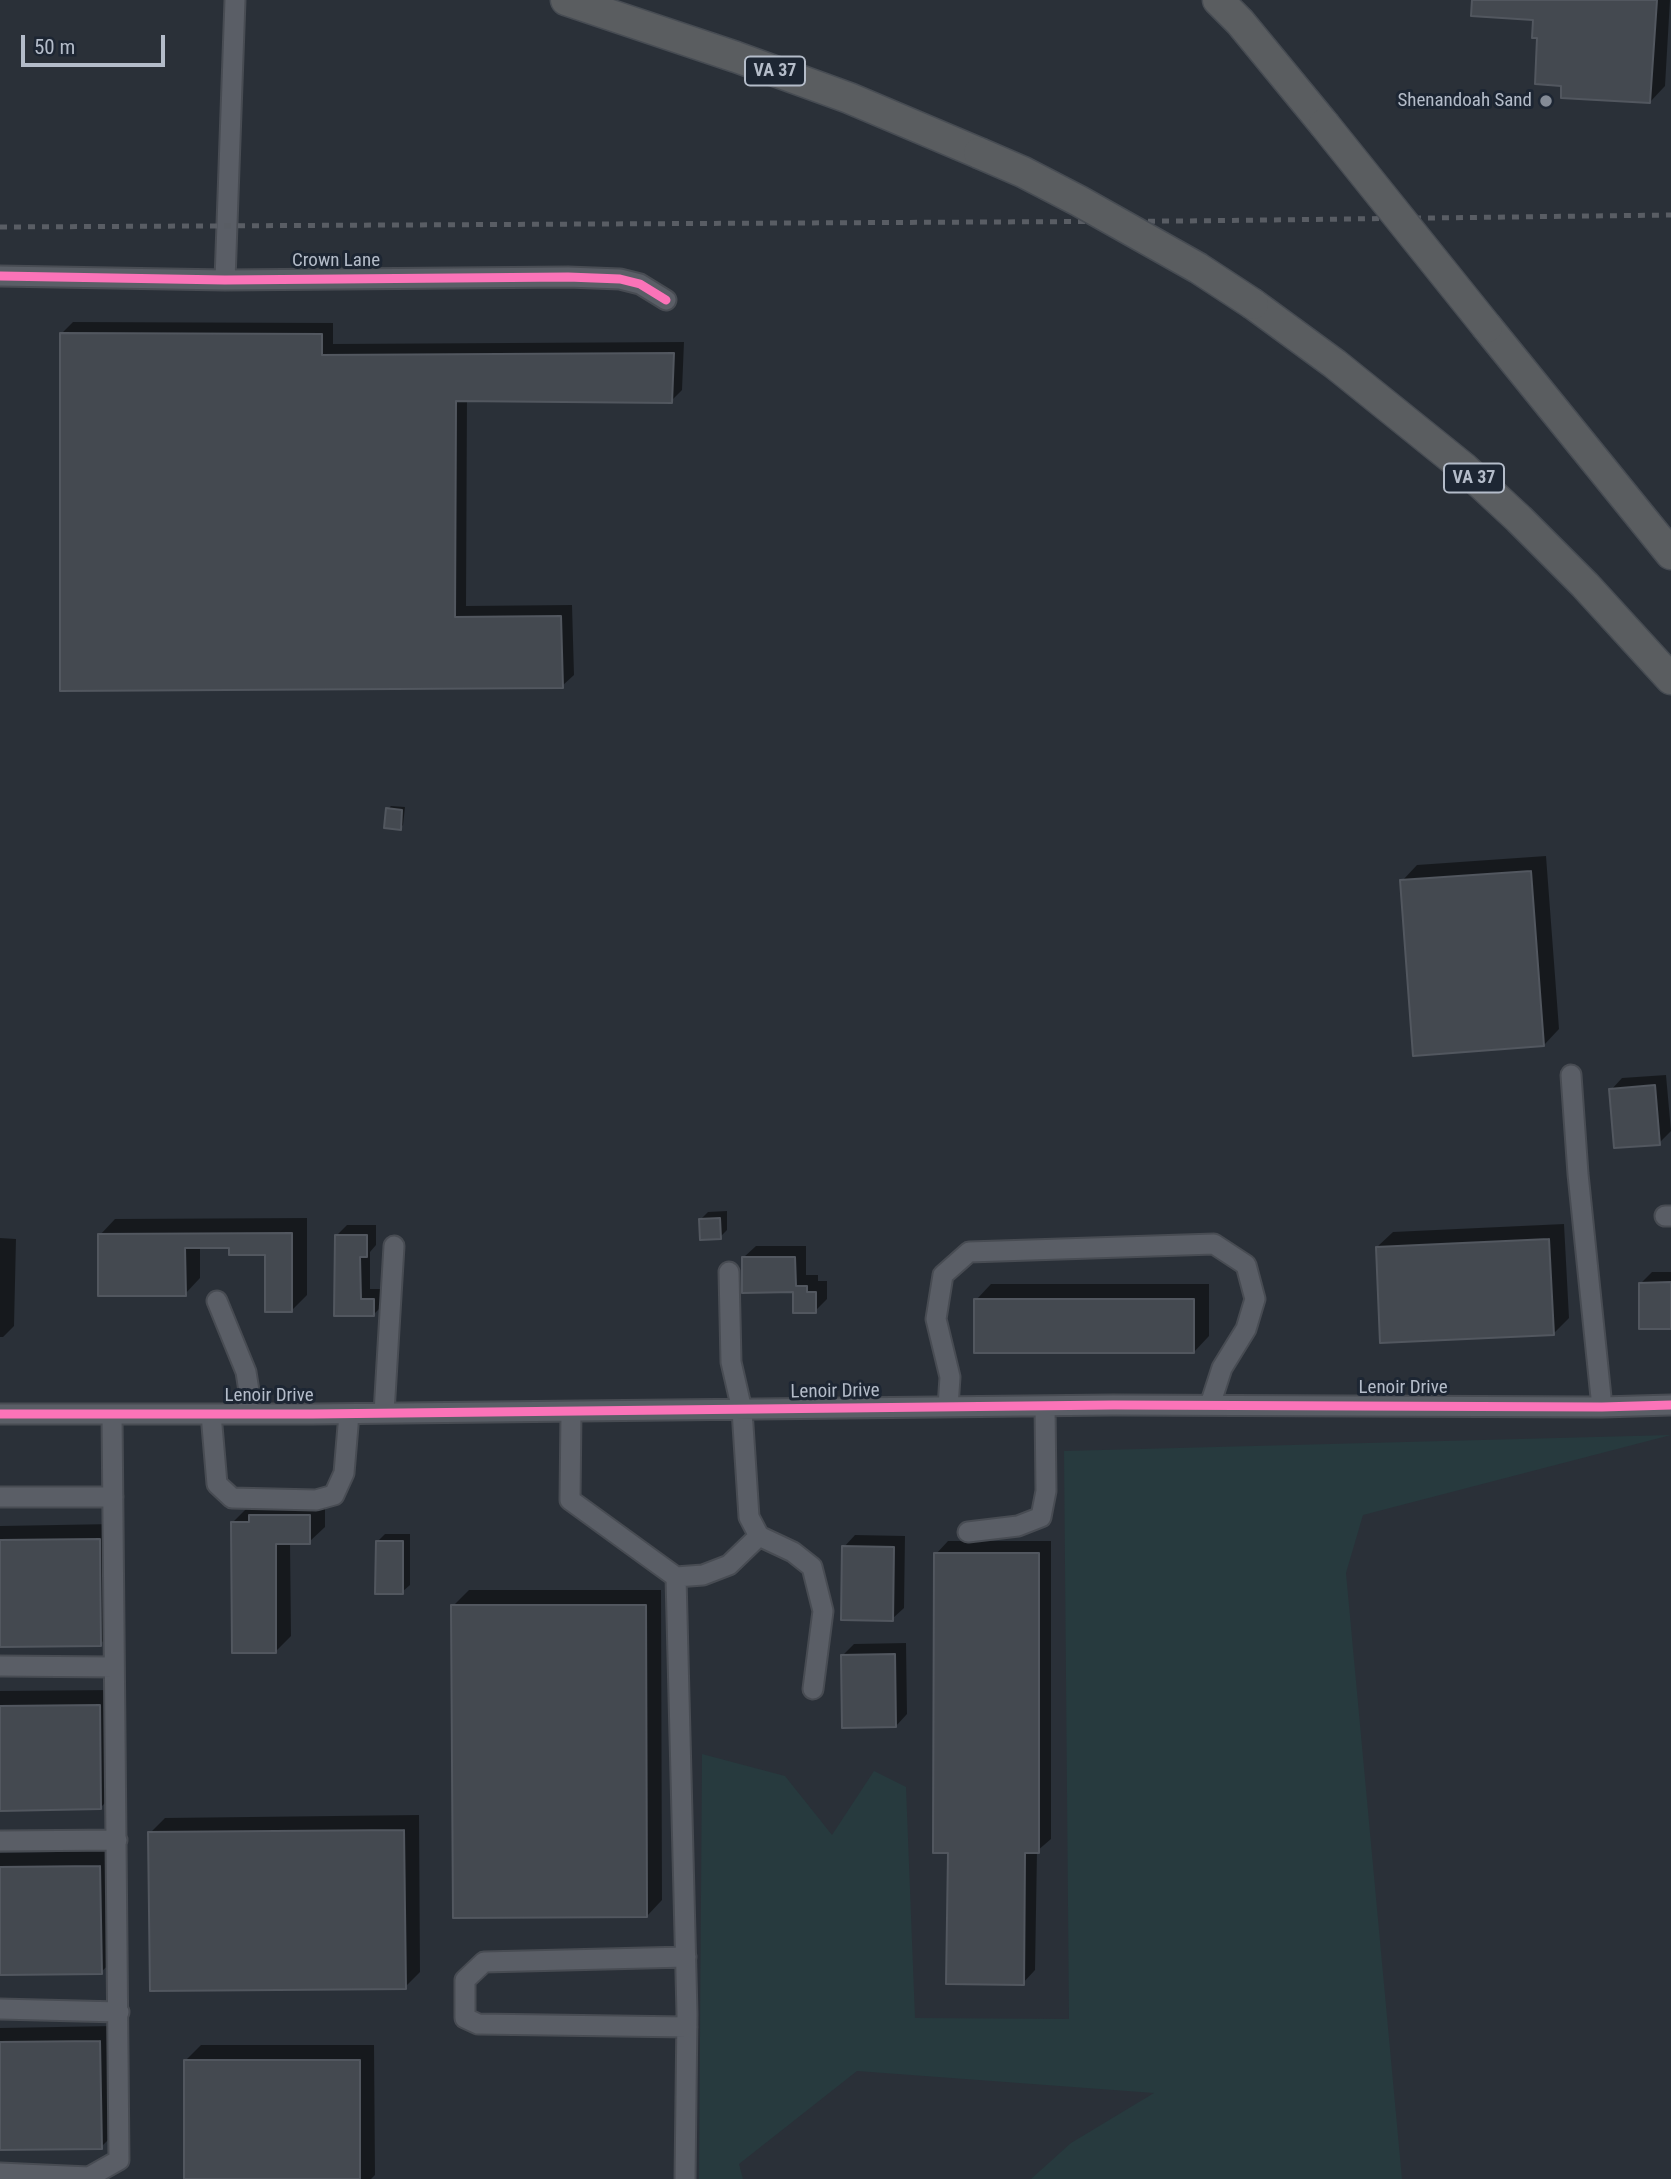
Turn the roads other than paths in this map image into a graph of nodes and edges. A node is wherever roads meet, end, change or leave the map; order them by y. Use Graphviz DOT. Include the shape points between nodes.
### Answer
graph roads {
  1 [pos="235,0"];
  2 [pos="566,0"];
  3 [pos="1218,0"];
  4 [pos="0,276"];
  5 [pos="225,280"];
  6 [pos="666,300"];
  7 [pos="1671,554"];
  8 [pos="1671,679"];
  9 [pos="1571,1075"];
  10 [pos="394,1246"];
  11 [pos="729,1272"];
  12 [pos="217,1301"];
  13 [pos="1210,1405"];
  14 [pos="1671,1405"];
  15 [pos="1045,1406"];
  16 [pos="948,1407"];
  17 [pos="1602,1407"];
  18 [pos="742,1410"];
  19 [pos="571,1412"];
  20 [pos="384,1413"];
  21 [pos="0,1414"];
  22 [pos="112,1414"];
  23 [pos="211,1414"];
  24 [pos="247,1414"];
  25 [pos="349,1414"];
  26 [pos="0,1497"];
  27 [pos="113,1497"];
  28 [pos="968,1532"];
  29 [pos="759,1536"];
  30 [pos="676,1577"];
  31 [pos="0,1666"];
  32 [pos="114,1667"];
  33 [pos="813,1689"];
  34 [pos="117,1840"];
  35 [pos="0,1841"];
  36 [pos="686,1957"];
  37 [pos="0,2009"];
  38 [pos="119,2012"];
  39 [pos="687,2027"];
  40 [pos="0,2173"];
  41 [pos="685,2179"];
  1 -- 5 [label="street"];
  2 -- 8 [label="highway, VA 37, bridge" via="849,98 979,153 1023,172 1198,268 1346,372 1464,468 1575,576"];
  3 -- 7 [label="highway, bridge" via="1324,124"];
  4 -- 5 [label="street, Crown Lane"];
  5 -- 6 [label="street, Crown Lane" via="620,279"];
  9 -- 17 [label="street"];
  10 -- 20 [label="street"];
  11 -- 18 [label="street" via="731,1362"];
  12 -- 24 [label="street" via="246,1372"];
  13 -- 15 [label="street, Lenoir Drive"];
  13 -- 16 [label="street" via="1255,1299 1245,1265 1214,1244 968,1252 943,1275 936,1319 950,1377"];
  13 -- 17 [label="street, Lenoir Drive"];
  14 -- 17 [label="street, Lenoir Drive"];
  15 -- 16 [label="street, Lenoir Drive"];
  15 -- 28 [label="street" via="1046,1491 1041,1517 1018,1526"];
  16 -- 18 [label="street, Lenoir Drive"];
  18 -- 19 [label="street, Lenoir Drive"];
  18 -- 29 [label="street" via="749,1517"];
  19 -- 20 [label="street, Lenoir Drive"];
  19 -- 30 [label="street" via="570,1500"];
  20 -- 25 [label="street, Lenoir Drive"];
  21 -- 22 [label="street, Lenoir Drive"];
  22 -- 23 [label="street, Lenoir Drive"];
  22 -- 27 [label="street"];
  23 -- 24 [label="street, Lenoir Drive"];
  23 -- 25 [label="street" via="217,1484 232,1498 316,1500 334,1495 344,1473"];
  24 -- 25 [label="street, Lenoir Drive"];
  26 -- 27 [label="street"];
  27 -- 32 [label="street"];
  29 -- 30 [label="street" via="729,1565 703,1575"];
  29 -- 33 [label="street" via="812,1567 823,1611"];
  30 -- 36 [label="street"];
  31 -- 32 [label="street"];
  32 -- 34 [label="street"];
  34 -- 35 [label="street"];
  34 -- 38 [label="street"];
  36 -- 39 [label="street"];
  36 -- 39 [label="street" via="484,1962 465,1980 465,2018 478,2024"];
  37 -- 38 [label="street"];
  38 -- 40 [label="street" via="119,2161 89,2177"];
  39 -- 41 [label="street"];
}
